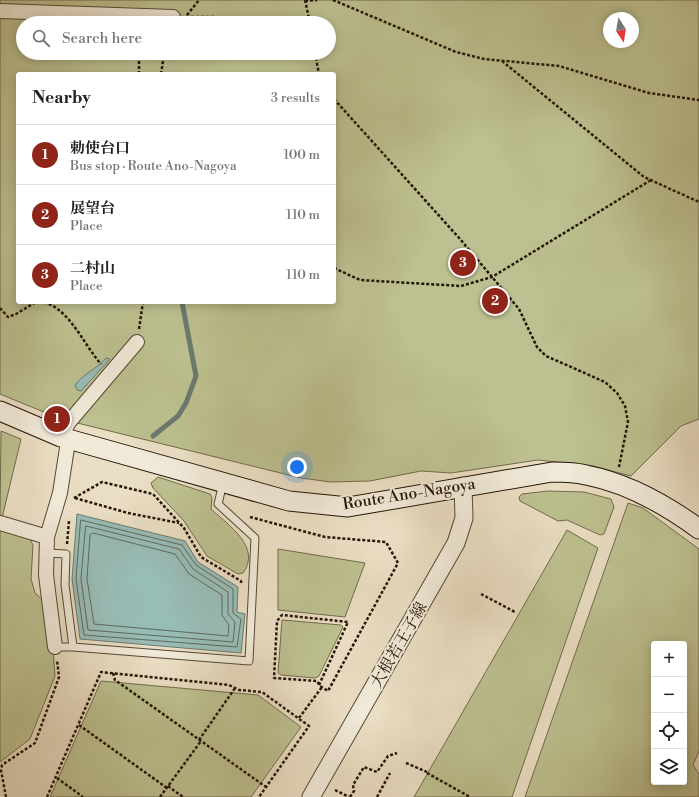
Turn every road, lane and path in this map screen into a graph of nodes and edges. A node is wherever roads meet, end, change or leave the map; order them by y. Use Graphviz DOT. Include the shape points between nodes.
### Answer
graph roads {
  1 [pos="199,0"];
  2 [pos="305,0"];
  3 [pos="317,0"];
  4 [pos="333,0"];
  5 [pos="0,11"];
  6 [pos="149,16"];
  7 [pos="180,16"];
  8 [pos="308,16"];
  9 [pos="139,60"];
  10 [pos="164,60"];
  11 [pos="317,60"];
  12 [pos="502,61"];
  13 [pos="139,72"];
  14 [pos="161,72"];
  15 [pos="319,72"];
  16 [pos="699,100"];
  17 [pos="336,102"];
  18 [pos="651,180"];
  19 [pos="699,202"];
  20 [pos="336,269"];
  21 [pos="492,277"];
  22 [pos="34,304"];
  23 [pos="51,304"];
  24 [pos="143,304"];
  25 [pos="0,308"];
  26 [pos="137,342"];
  27 [pos="96,360"];
  28 [pos="0,411"];
  29 [pos="65,438"];
  30 [pos="223,483"];
  31 [pos="617,484"];
  32 [pos="463,486"];
  33 [pos="75,498"];
  34 [pos="70,501"];
  35 [pos="69,516"];
  36 [pos="230,516"];
  37 [pos="0,523"];
  38 [pos="180,523"];
  39 [pos="699,528"];
  40 [pos="47,537"];
  41 [pos="47,552"];
  42 [pos="66,554"];
  43 [pos="241,588"];
  44 [pos="481,594"];
  45 [pos="515,612"];
  46 [pos="55,647"];
  47 [pos="73,647"];
  48 [pos="113,673"];
  49 [pos="319,684"];
  50 [pos="322,687"];
  51 [pos="235,688"];
  52 [pos="299,718"];
  53 [pos="80,725"];
  54 [pos="200,741"];
  55 [pos="397,753"];
  56 [pos="406,763"];
  57 [pos="390,773"];
  58 [pos="56,778"];
  59 [pos="168,787"];
  60 [pos="266,787"];
  61 [pos="336,790"];
  62 [pos="6,797"];
  63 [pos="47,797"];
  64 [pos="83,797"];
  65 [pos="160,797"];
  66 [pos="183,797"];
  67 [pos="259,797"];
  68 [pos="311,797"];
  69 [pos="350,797"];
  70 [pos="377,797"];
  71 [pos="470,797"];
  1 -- 7 [label="path"];
  2 -- 3 [label="path"];
  2 -- 8 [label="path"];
  4 -- 12 [label="path" via="456,52"];
  5 -- 6 [label="street"];
  9 -- 13 [label="path"];
  10 -- 14 [label="path"];
  11 -- 15 [label="path"];
  12 -- 16 [label="path" via="560,66 649,93"];
  12 -- 18 [label="path" via="644,177"];
  17 -- 21 [label="path" via="460,238"];
  18 -- 19 [label="path"];
  18 -- 21 [label="path"];
  20 -- 21 [label="path" via="360,280 461,286"];
  21 -- 31 [label="path" via="519,310 530,336 541,352 605,382 617,393 625,406 628,422"];
  22 -- 25 [label="path" via="8,317"];
  23 -- 27 [label="path" via="66,316"];
  24 -- 26 [label="path"];
  26 -- 29 [label="street" via="69,422"];
  28 -- 29 [label="main road, Route Ano-Nagoya"];
  29 -- 30 [label="main road, Route Ano-Nagoya"];
  29 -- 40 [label="street" via="67,448 60,492"];
  30 -- 32 [label="main road, Route Ano-Nagoya" via="289,501 348,507 422,496"];
  30 -- 36 [label="lane" via="218,504"];
  31 -- 32 [label="main road, Route Ano-Nagoya" via="585,474 552,472"];
  31 -- 39 [label="main road, Route Ano-Nagoya" via="678,513"];
  32 -- 68 [label="street, 大根若王子線" via="464,518 456,543"];
  33 -- 34 [label="path"];
  33 -- 38 [label="path" via="128,513"];
  33 -- 38 [label="path" via="102,482 153,494"];
  35 -- 42 [label="path"];
  36 -- 47 [label="lane" via="255,538 249,661"];
  36 -- 50 [label="path" via="244,516 325,537 386,542 398,563 328,691"];
  37 -- 40 [label="street"];
  38 -- 43 [label="path" via="201,558 241,581"];
  40 -- 41 [label="street"];
  41 -- 42 [label="lane"];
  41 -- 46 [label="street" via="46,575"];
  42 -- 47 [label="lane" via="65,585"];
  44 -- 45 [label="path"];
  46 -- 47 [label="lane"];
  46 -- 62 [label="path" via="59,677 35,743 2,765"];
  48 -- 51 [label="path" via="229,685"];
  48 -- 53 [label="path" via="101,672"];
  48 -- 54 [label="path" via="115,680"];
  49 -- 49 [label="path" via="317,681 274,678 277,621 282,615 348,622"];
  49 -- 50 [label="path"];
  50 -- 52 [label="path"];
  51 -- 52 [label="path" via="262,692"];
  51 -- 54 [label="path"];
  52 -- 60 [label="path" via="309,726"];
  53 -- 58 [label="path"];
  53 -- 59 [label="path"];
  54 -- 59 [label="path"];
  54 -- 60 [label="path"];
  55 -- 69 [label="path" via="388,756 377,772 364,767 353,785 354,791"];
  56 -- 71 [label="path"];
  57 -- 70 [label="path"];
  58 -- 63 [label="path"];
  58 -- 64 [label="path"];
  59 -- 65 [label="path"];
  59 -- 66 [label="path"];
  60 -- 67 [label="path"];
  61 -- 69 [label="path"];
}
